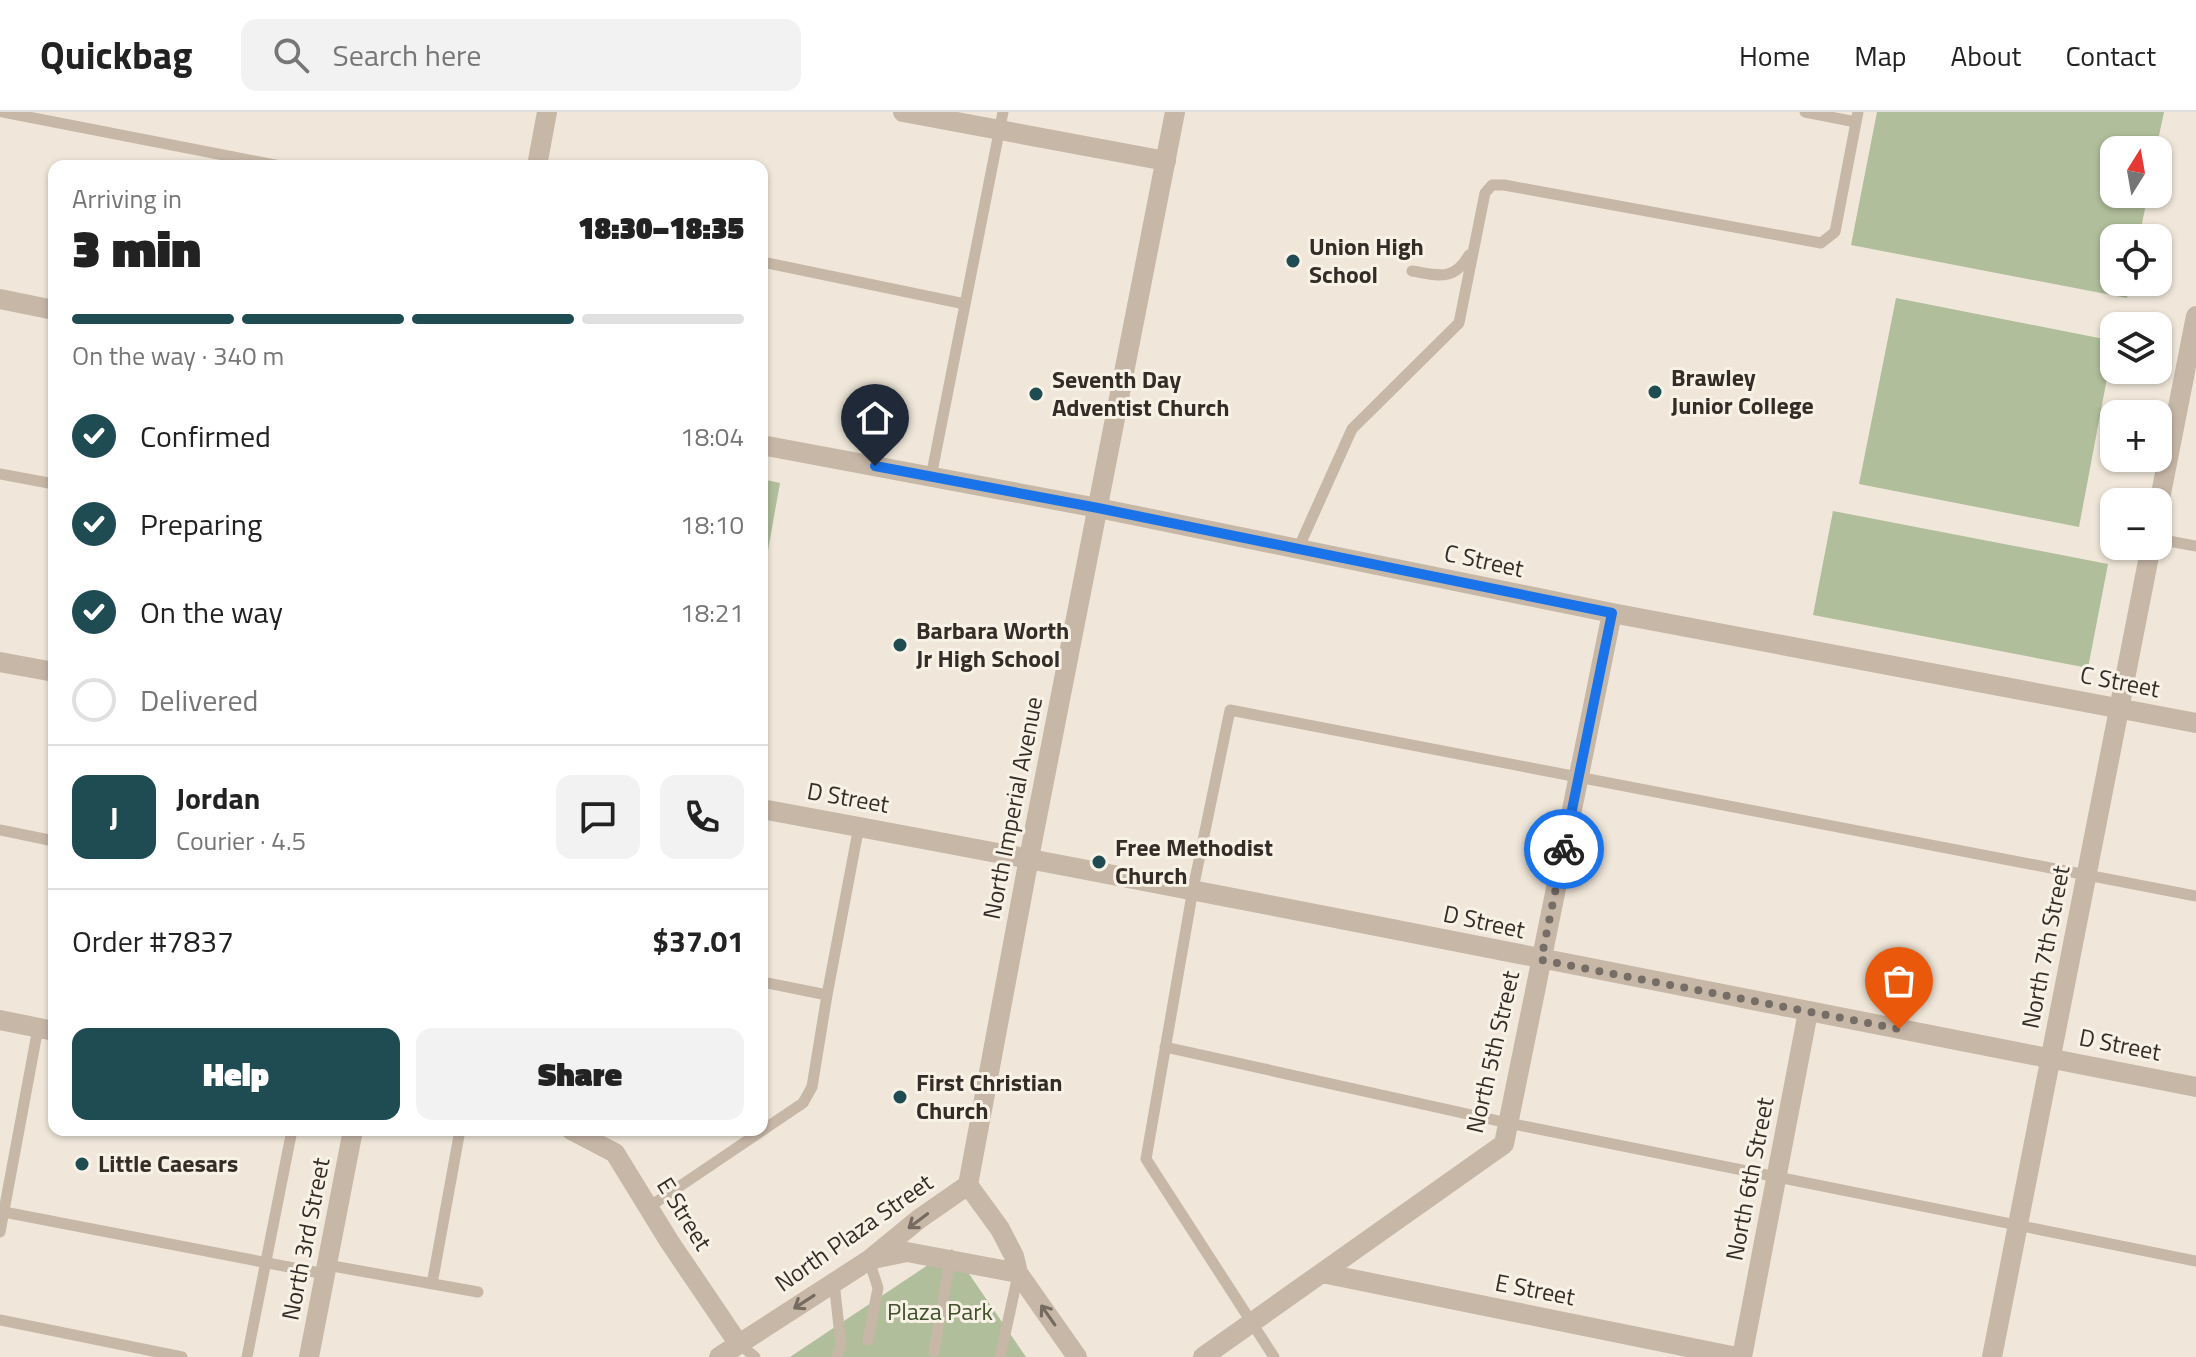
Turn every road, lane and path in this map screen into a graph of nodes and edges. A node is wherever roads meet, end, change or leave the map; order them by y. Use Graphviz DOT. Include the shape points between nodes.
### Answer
graph roads {
  1 [pos="3,112"];
  2 [pos="547,112"];
  3 [pos="903,112"];
  4 [pos="1175,112"];
  5 [pos="1805,112"];
  6 [pos="1857,117"];
  7 [pos="1002,121"];
  8 [pos="249,160"];
  9 [pos="538,160"];
  10 [pos="1166,161"];
  11 [pos="1475,244"];
  12 [pos="768,263"];
  13 [pos="1412,271"];
  14 [pos="0,299"];
  15 [pos="965,304"];
  16 [pos="48,309"];
  17 [pos="2196,316"];
  18 [pos="2192,356"];
  19 [pos="768,446"];
  20 [pos="0,474"];
  21 [pos="931,477"];
  22 [pos="48,483"];
  23 [pos="2163,488"];
  24 [pos="1098,508"];
  25 [pos="2172,542"];
  26 [pos="2196,546"];
  27 [pos="1298,549"];
  28 [pos="2148,560"];
  29 [pos="1612,613"];
  30 [pos="0,662"];
  31 [pos="48,671"];
  32 [pos="2119,708"];
  33 [pos="2196,723"];
  34 [pos="1578,779"];
  35 [pos="768,810"];
  36 [pos="859,826"];
  37 [pos="0,830"];
  38 [pos="48,840"];
  39 [pos="1029,858"];
  40 [pos="2086,876"];
  41 [pos="1193,889"];
  42 [pos="2196,896"];
  43 [pos="1541,960"];
  44 [pos="768,983"];
  45 [pos="827,995"];
  46 [pos="1808,1012"];
  47 [pos="0,1020"];
  48 [pos="46,1029"];
  49 [pos="1165,1047"];
  50 [pos="2050,1058"];
  51 [pos="2196,1087"];
  52 [pos="1508,1123"];
  53 [pos="768,1127"];
  54 [pos="291,1136"];
  55 [pos="352,1136"];
  56 [pos="459,1136"];
  57 [pos="582,1136"];
  58 [pos="754,1136"];
  59 [pos="1777,1175"];
  60 [pos="968,1185"];
  61 [pos="3,1196"];
  62 [pos="649,1207"];
  63 [pos="4,1212"];
  64 [pos="2018,1225"];
  65 [pos="0,1232"];
  66 [pos="869,1260"];
  67 [pos="950,1260"];
  68 [pos="2196,1261"];
  69 [pos="266,1264"];
  70 [pos="326,1270"];
  71 [pos="1018,1273"];
  72 [pos="1322,1273"];
  73 [pos="834,1282"];
  74 [pos="432,1284"];
  75 [pos="478,1292"];
  76 [pos="0,1320"];
  77 [pos="1251,1323"];
  78 [pos="868,1340"];
  79 [pos="738,1343"];
  80 [pos="934,1352"];
  81 [pos="182,1357"];
  82 [pos="247,1357"];
  83 [pos="309,1357"];
  84 [pos="719,1357"];
  85 [pos="755,1357"];
  86 [pos="837,1357"];
  87 [pos="1000,1357"];
  88 [pos="1077,1357"];
  89 [pos="1203,1357"];
  90 [pos="1274,1357"];
  91 [pos="1740,1357"];
  92 [pos="1992,1357"];
  1 -- 8 [label="lane"];
  2 -- 9 [label="street"];
  3 -- 7 [label="street"];
  4 -- 10 [label="street, North Imperial Avenue"];
  5 -- 6 [label="lane"];
  6 -- 11 [label="lane" via="1835,232 1821,243 1492,185 1485,193"];
  7 -- 10 [label="street"];
  7 -- 15 [label="lane"];
  10 -- 24 [label="street, North Imperial Avenue"];
  11 -- 13 [label="lane" via="1462,268 1444,276"];
  11 -- 27 [label="lane" via="1459,323 1352,429"];
  12 -- 15 [label="lane"];
  14 -- 16 [label="street"];
  15 -- 21 [label="lane"];
  17 -- 18 [label="street"];
  18 -- 23 [label="street"];
  19 -- 21 [label="street, C Street"];
  20 -- 22 [label="lane"];
  21 -- 24 [label="street, C Street"];
  24 -- 27 [label="street, C Street"];
  24 -- 39 [label="street, North Imperial Avenue"];
  25 -- 26 [label="lane"];
  27 -- 29 [label="street, C Street"];
  28 -- 32 [label="street, North 7th Street"];
  29 -- 32 [label="street, C Street"];
  29 -- 34 [label="street, North 5th Street"];
  30 -- 31 [label="street"];
  32 -- 33 [label="street, C Street"];
  32 -- 40 [label="street, North 7th Street"];
  34 -- 40 [label="lane"];
  34 -- 41 [label="lane" via="1230,710"];
  34 -- 43 [label="street, North 5th Street"];
  35 -- 36 [label="street, D Street"];
  36 -- 39 [label="street, D Street"];
  36 -- 45 [label="lane"];
  37 -- 38 [label="lane"];
  39 -- 41 [label="street, D Street"];
  39 -- 60 [label="street, North Imperial Avenue"];
  40 -- 42 [label="lane"];
  40 -- 50 [label="street, North 7th Street"];
  41 -- 43 [label="street, D Street"];
  41 -- 49 [label="lane"];
  43 -- 46 [label="street, D Street"];
  43 -- 52 [label="street, North 5th Street"];
  44 -- 45 [label="lane"];
  45 -- 53 [label="lane" via="812,1087 803,1103"];
  46 -- 50 [label="street, D Street"];
  46 -- 59 [label="street, North 6th Street"];
  47 -- 48 [label="street"];
  48 -- 61 [label="lane"];
  49 -- 52 [label="lane"];
  49 -- 77 [label="lane" via="1146,1159"];
  50 -- 51 [label="street, D Street"];
  50 -- 64 [label="street, North 7th Street"];
  52 -- 59 [label="lane"];
  52 -- 72 [label="street, North 5th Street" via="1504,1144"];
  54 -- 69 [label="lane"];
  55 -- 70 [label="street, North 3rd Street"];
  56 -- 74 [label="lane"];
  57 -- 62 [label="street, E Street" via="615,1153"];
  58 -- 62 [label="lane"];
  59 -- 64 [label="lane"];
  59 -- 91 [label="street, North 6th Street"];
  60 -- 66 [label="street, North Plaza Street, one-way"];
  60 -- 71 [label="street, North Plaza Street" via="1000,1229"];
  61 -- 63 [label="lane"];
  62 -- 79 [label="street, E Street"];
  63 -- 65 [label="lane"];
  63 -- 69 [label="lane"];
  64 -- 68 [label="lane"];
  64 -- 92 [label="street, North 7th Street"];
  66 -- 67 [label="street" via="907,1252"];
  66 -- 73 [label="street, North Plaza Street"];
  66 -- 78 [label="lane" via="878,1288"];
  67 -- 71 [label="street"];
  67 -- 80 [label="lane"];
  69 -- 70 [label="lane"];
  69 -- 82 [label="lane"];
  70 -- 74 [label="lane"];
  70 -- 83 [label="street, North 3rd Street"];
  71 -- 87 [label="lane"];
  88 -- 71 [label="street, North Plaza Street, one-way"];
  72 -- 77 [label="street, North 5th Street"];
  72 -- 91 [label="street, E Street"];
  73 -- 79 [label="street, North Plaza Street, one-way"];
  73 -- 86 [label="lane" via="841,1345"];
  74 -- 75 [label="lane"];
  76 -- 81 [label="lane"];
  77 -- 89 [label="street, North 5th Street"];
  77 -- 90 [label="lane"];
  79 -- 84 [label="street, North Plaza Street"];
  79 -- 85 [label="lane"];
}
